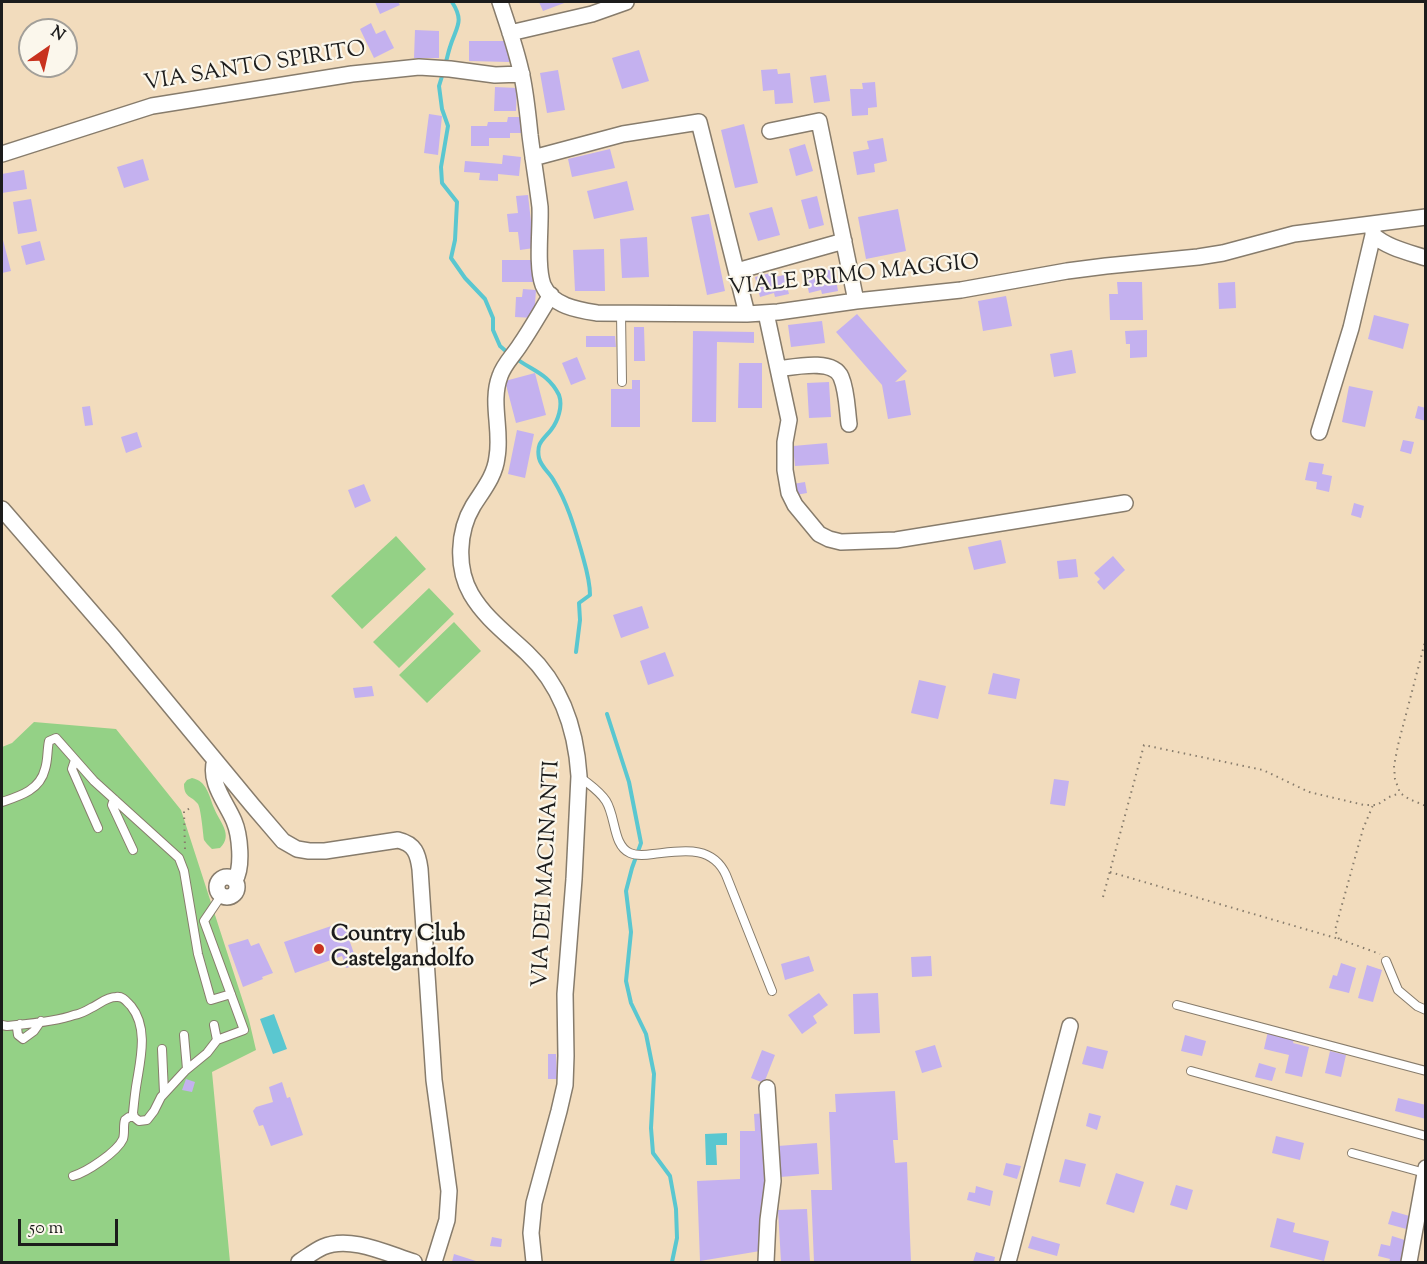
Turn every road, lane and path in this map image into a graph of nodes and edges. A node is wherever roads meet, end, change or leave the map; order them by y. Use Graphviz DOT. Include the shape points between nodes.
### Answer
graph roads {
  1 [pos="500,2"];
  2 [pos="626,2"];
  3 [pos="510,33"];
  4 [pos="522,74"];
  5 [pos="770,131"];
  6 [pos="2,154"];
  7 [pos="533,158"];
  8 [pos="1425,217"];
  9 [pos="1373,230"];
  10 [pos="844,241"];
  11 [pos="1425,258"];
  12 [pos="737,271"];
  13 [pos="551,295"];
  14 [pos="856,301"];
  15 [pos="621,313"];
  16 [pos="766,313"];
  17 [pos="747,314"];
  18 [pos="778,369"];
  19 [pos="622,382"];
  20 [pos="849,424"];
  21 [pos="1319,432"];
  22 [pos="1125,503"];
  23 [pos="2,509"];
  24 [pos="1425,638"];
  25 [pos="75,760"];
  26 [pos="215,760"];
  27 [pos="579,776"];
  28 [pos="1400,793"];
  29 [pos="114,800"];
  30 [pos="2,802"];
  31 [pos="1373,806"];
  32 [pos="1425,806"];
  33 [pos="191,808"];
  34 [pos="98,828"];
  35 [pos="133,850"];
  36 [pos="179,858"];
  37 [pos="1110,872"];
  38 [pos="221,896"];
  39 [pos="1103,897"];
  40 [pos="1339,939"];
  41 [pos="1386,961"];
  42 [pos="772,991"];
  43 [pos="231,994"];
  44 [pos="1177,1005"];
  45 [pos="1425,1010"];
  46 [pos="41,1021"];
  47 [pos="20,1024"];
  48 [pos="214,1025"];
  49 [pos="2,1026"];
  50 [pos="1070,1026"];
  51 [pos="184,1035"];
  52 [pos="217,1040"];
  53 [pos="162,1049"];
  54 [pos="187,1069"];
  55 [pos="1191,1071"];
  56 [pos="1425,1071"];
  57 [pos="767,1088"];
  58 [pos="164,1093"];
  59 [pos="134,1117"];
  60 [pos="1425,1136"];
  61 [pos="1352,1153"];
  62 [pos="1425,1171"];
  63 [pos="73,1176"];
  64 [pos="299,1263"];
  65 [pos="414,1263"];
  66 [pos="434,1263"];
  67 [pos="534,1263"];
  68 [pos="766,1263"];
  69 [pos="1008,1263"];
  70 [pos="1409,1263"];
  1 -- 3 [label="street"];
  2 -- 3 [label="street"];
  3 -- 4 [label="street"];
  4 -- 6 [label="street, VIA SANTO SPIRITO" via="419,67 372,71 159,104"];
  4 -- 7 [label="street"];
  5 -- 10 [label="street" via="819,121"];
  7 -- 12 [label="street" via="623,134 699,122"];
  7 -- 13 [label="street" via="540,209 541,275"];
  8 -- 9 [label="street, VIALE PRIMO MAGGIO"];
  9 -- 11 [label="street" via="1390,246"];
  9 -- 14 [label="street, VIALE PRIMO MAGGIO" via="1294,234 1198,257"];
  9 -- 21 [label="street" via="1351,328"];
  10 -- 12 [label="street"];
  10 -- 14 [label="street"];
  12 -- 17 [label="street"];
  13 -- 15 [label="street, VIALE PRIMO MAGGIO" via="576,310"];
  13 -- 27 [label="street, VIA DEI MACINANTI" via="502,371 496,393 497,461 465,524 462,566 476,602 538,664 560,695 574,735"];
  14 -- 16 [label="street, VIALE PRIMO MAGGIO"];
  15 -- 17 [label="street, VIALE PRIMO MAGGIO"];
  15 -- 19 [label="lane"];
  16 -- 17 [label="street, VIALE PRIMO MAGGIO"];
  16 -- 18 [label="street"];
  18 -- 20 [label="street" via="821,365 838,372"];
  18 -- 22 [label="street" via="789,420 785,442 789,494 819,534 829,539 896,540"];
  23 -- 26 [label="street"];
  24 -- 28 [label="path" via="1394,766"];
  25 -- 29 [label="lane"];
  25 -- 30 [label="lane" via="59,740 52,738 39,783"];
  25 -- 34 [label="lane" via="72,769"];
  26 -- 38 [label="street" via="213,777 236,828 240,864 236,893 227,898"];
  26 -- 66 [label="street" via="292,847 325,851 398,840 416,850 434,1080 449,1191 447,1220"];
  27 -- 42 [label="lane" via="603,797 619,843 626,851 643,855 698,852 720,864"];
  27 -- 67 [label="street, VIA DEI MACINANTI" via="565,994 565,1085 534,1203"];
  28 -- 31 [label="path"];
  28 -- 32 [label="path"];
  29 -- 35 [label="lane" via="112,806"];
  29 -- 36 [label="lane"];
  31 -- 37 [label="path" via="1310,792 1263,770 1144,745"];
  31 -- 40 [label="path" via="1335,930"];
  33 -- 36 [label="path" via="184,811 185,851"];
  36 -- 43 [label="lane" via="211,1000"];
  37 -- 39 [label="path"];
  37 -- 40 [label="path"];
  38 -- 43 [label="lane" via="204,921"];
  40 -- 41 [label="path" via="1380,954"];
  41 -- 45 [label="lane" via="1398,990"];
  43 -- 52 [label="lane" via="244,1030"];
  44 -- 56 [label="lane"];
  46 -- 47 [label="lane"];
  46 -- 47 [label="lane" via="23,1039 18,1035"];
  46 -- 59 [label="lane" via="77,1015 110,998 125,1000 137,1015 141,1041"];
  47 -- 49 [label="lane"];
  48 -- 52 [label="lane"];
  50 -- 69 [label="street"];
  51 -- 54 [label="lane"];
  52 -- 54 [label="lane"];
  53 -- 58 [label="lane"];
  54 -- 58 [label="lane"];
  55 -- 60 [label="lane"];
  57 -- 68 [label="street" via="774,1181"];
  58 -- 59 [label="lane" via="147,1120"];
  59 -- 63 [label="lane" via="124,1120 123,1137 116,1147 89,1169"];
  61 -- 62 [label="lane"];
  62 -- 70 [label="street"];
  64 -- 65 [label="street" via="323,1247 340,1243"];
}
